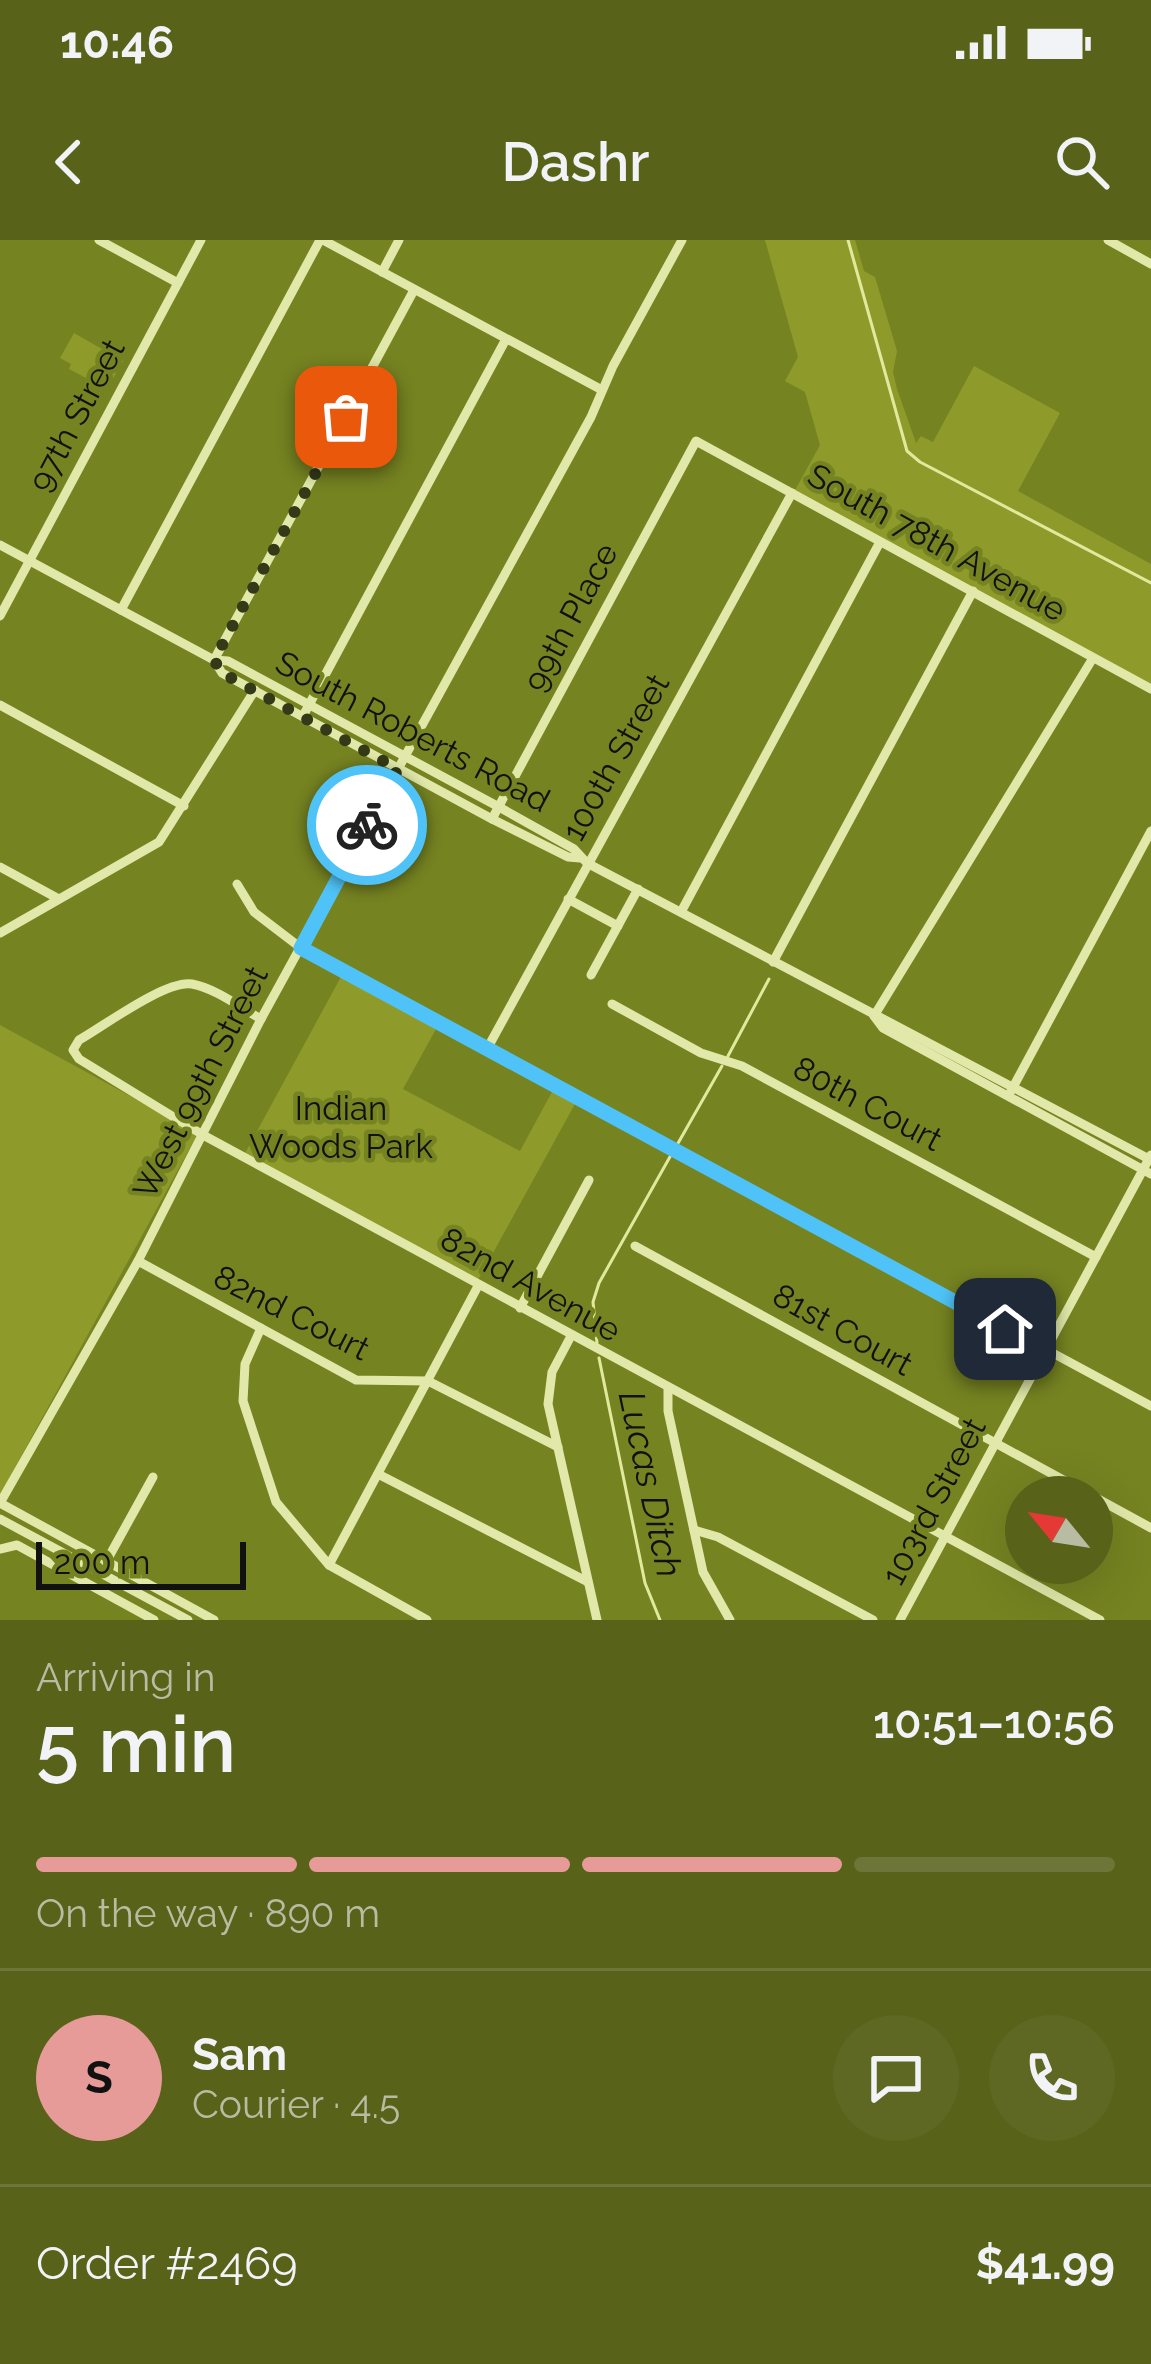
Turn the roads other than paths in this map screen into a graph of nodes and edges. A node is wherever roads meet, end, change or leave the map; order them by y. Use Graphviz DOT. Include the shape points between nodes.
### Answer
graph roads {
  1 [pos="99,240"];
  2 [pos="201,240"];
  3 [pos="322,240"];
  4 [pos="400,240"];
  5 [pos="682,240"];
  6 [pos="1108,240"];
  7 [pos="1151,264"];
  8 [pos="382,272"];
  9 [pos="178,283"];
  10 [pos="414,290"];
  11 [pos="506,339"];
  12 [pos="602,390"];
  13 [pos="696,441"];
  14 [pos="792,493"];
  15 [pos="880,542"];
  16 [pos="0,545"];
  17 [pos="28,560"];
  18 [pos="973,591"];
  19 [pos="121,610"];
  20 [pos="0,616"];
  21 [pos="1093,658"];
  22 [pos="214,660"];
  23 [pos="1151,689"];
  24 [pos="255,690"];
  25 [pos="0,705"];
  26 [pos="309,705"];
  27 [pos="303,716"];
  28 [pos="405,757"];
  29 [pos="398,769"];
  30 [pos="184,806"];
  31 [pos="499,807"];
  32 [pos="492,819"];
  33 [pos="1151,831"];
  34 [pos="584,861"];
  35 [pos="0,867"];
  36 [pos="237,884"];
  37 [pos="638,890"];
  38 [pos="57,898"];
  39 [pos="568,899"];
  40 [pos="680,912"];
  41 [pos="618,926"];
  42 [pos="0,933"];
  43 [pos="301,948"];
  44 [pos="773,962"];
  45 [pos="592,975"];
  46 [pos="612,1004"];
  47 [pos="874,1016"];
  48 [pos="261,1019"];
  49 [pos="487,1049"];
  50 [pos="1011,1091"];
  51 [pos="203,1136"];
  52 [pos="1150,1158"];
  53 [pos="1147,1172"];
  54 [pos="590,1180"];
  55 [pos="635,1246"];
  56 [pos="1096,1257"];
  57 [pos="138,1261"];
  58 [pos="478,1286"];
  59 [pos="520,1308"];
  60 [pos="260,1328"];
  61 [pos="572,1336"];
  62 [pos="1045,1351"];
  63 [pos="428,1381"];
  64 [pos="668,1389"];
  65 [pos="1151,1406"];
  66 [pos="995,1443"];
  67 [pos="558,1447"];
  68 [pos="378,1474"];
  69 [pos="153,1477"];
  70 [pos="0,1503"];
  71 [pos="0,1520"];
  72 [pos="1151,1528"];
  73 [pos="694,1530"];
  74 [pos="945,1536"];
  75 [pos="3,1547"];
  76 [pos="54,1548"];
  77 [pos="46,1561"];
  78 [pos="106,1562"];
  79 [pos="329,1565"];
  80 [pos="588,1582"];
  81 [pos="154,1620"];
  82 [pos="188,1620"];
  83 [pos="214,1620"];
  84 [pos="428,1620"];
  85 [pos="597,1620"];
  86 [pos="730,1620"];
  87 [pos="873,1620"];
  88 [pos="900,1620"];
  89 [pos="1100,1620"];
  1 -- 9 [label="street"];
  2 -- 9 [label="street, 97th Street"];
  3 -- 8 [label="street"];
  3 -- 19 [label="street"];
  4 -- 8 [label="street"];
  5 -- 12 [label="street, West 99th Street"];
  6 -- 7 [label="street"];
  8 -- 10 [label="street"];
  9 -- 17 [label="street, 97th Street"];
  10 -- 11 [label="street"];
  10 -- 22 [label="street"];
  11 -- 12 [label="street"];
  11 -- 26 [label="street"];
  12 -- 28 [label="street, West 99th Street"];
  13 -- 14 [label="street, South 78th Avenue"];
  13 -- 31 [label="street, 99th Place"];
  14 -- 15 [label="street, South 78th Avenue"];
  14 -- 34 [label="street, 100th Street"];
  15 -- 18 [label="street, South 78th Avenue"];
  15 -- 40 [label="street"];
  16 -- 17 [label="street, South Roberts Road"];
  17 -- 19 [label="street, South Roberts Road"];
  17 -- 20 [label="street, 97th Street"];
  18 -- 21 [label="street, South 78th Avenue"];
  18 -- 44 [label="street"];
  19 -- 22 [label="street, South Roberts Road"];
  21 -- 23 [label="street, South 78th Avenue"];
  21 -- 47 [label="street"];
  22 -- 24 [label="street, South Roberts Road"];
  22 -- 26 [label="street, South Roberts Road"];
  24 -- 27 [label="street, South Roberts Road"];
  24 -- 30 [label="street"];
  25 -- 30 [label="street"];
  26 -- 27 [label="street"];
  26 -- 28 [label="street, South Roberts Road"];
  27 -- 29 [label="street, South Roberts Road"];
  28 -- 29 [label="street, West 99th Street"];
  28 -- 31 [label="street, South Roberts Road"];
  29 -- 32 [label="street, South Roberts Road"];
  29 -- 43 [label="street, West 99th Street"];
  30 -- 38 [label="street" via="153,847"];
  31 -- 32 [label="street, 99th Place"];
  31 -- 34 [label="street, South Roberts Road"];
  32 -- 34 [label="street, South Roberts Road"];
  33 -- 50 [label="street"];
  34 -- 37 [label="street, South Roberts Road"];
  34 -- 39 [label="street, 100th Street"];
  35 -- 38 [label="street"];
  36 -- 43 [label="street" via="254,912"];
  37 -- 40 [label="street, South Roberts Road"];
  37 -- 41 [label="street"];
  38 -- 42 [label="street"];
  39 -- 41 [label="street"];
  39 -- 49 [label="street, 100th Street"];
  40 -- 44 [label="street, South Roberts Road"];
  41 -- 45 [label="street"];
  43 -- 48 [label="street, West 99th Street"];
  43 -- 49 [label="street"];
  44 -- 47 [label="street, South Roberts Road"];
  46 -- 56 [label="street, 80th Court"];
  47 -- 50 [label="street, South Roberts Road"];
  48 -- 51 [label="street, West 99th Street"];
  48 -- 51 [label="street, 82nd Avenue" via="185,984 73,1050"];
  49 -- 62 [label="street"];
  50 -- 52 [label="street, South Roberts Road"];
  50 -- 53 [label="street, South Roberts Road"];
  51 -- 57 [label="street, West 99th Street"];
  51 -- 58 [label="street, 82nd Avenue"];
  52 -- 53 [label="street, 103rd Street"];
  53 -- 56 [label="street, 103rd Street"];
  54 -- 59 [label="street"];
  55 -- 66 [label="street, 81st Court"];
  56 -- 62 [label="street, 103rd Street"];
  57 -- 60 [label="street, 82nd Court"];
  57 -- 70 [label="street, West 99th Street"];
  58 -- 59 [label="street, 82nd Avenue"];
  58 -- 63 [label="street"];
  59 -- 61 [label="street, 82nd Avenue"];
  60 -- 63 [label="street, 82nd Court" via="356,1380"];
  60 -- 79 [label="street" via="245,1364 243,1401 276,1502"];
  61 -- 64 [label="street, 82nd Avenue"];
  61 -- 67 [label="street" via="548,1389"];
  62 -- 65 [label="street"];
  62 -- 66 [label="street, 103rd Street"];
  63 -- 67 [label="street, 82nd Court"];
  63 -- 68 [label="street"];
  64 -- 73 [label="street"];
  64 -- 74 [label="street, 82nd Avenue"];
  66 -- 72 [label="street, 81st Court"];
  66 -- 74 [label="street, 103rd Street"];
  67 -- 80 [label="street"];
  68 -- 79 [label="street"];
  68 -- 80 [label="street"];
  69 -- 78 [label="street"];
  70 -- 78 [label="street"];
  71 -- 76 [label="street"];
  73 -- 86 [label="street" via="708,1584"];
  73 -- 87 [label="street"];
  74 -- 88 [label="street, 103rd Street"];
  74 -- 89 [label="street, 82nd Avenue"];
  75 -- 77 [label="street" via="17,1545"];
  76 -- 77 [label="street"];
  76 -- 82 [label="street"];
  77 -- 81 [label="street"];
  78 -- 83 [label="street"];
  79 -- 84 [label="street"];
  80 -- 85 [label="street"];
}
